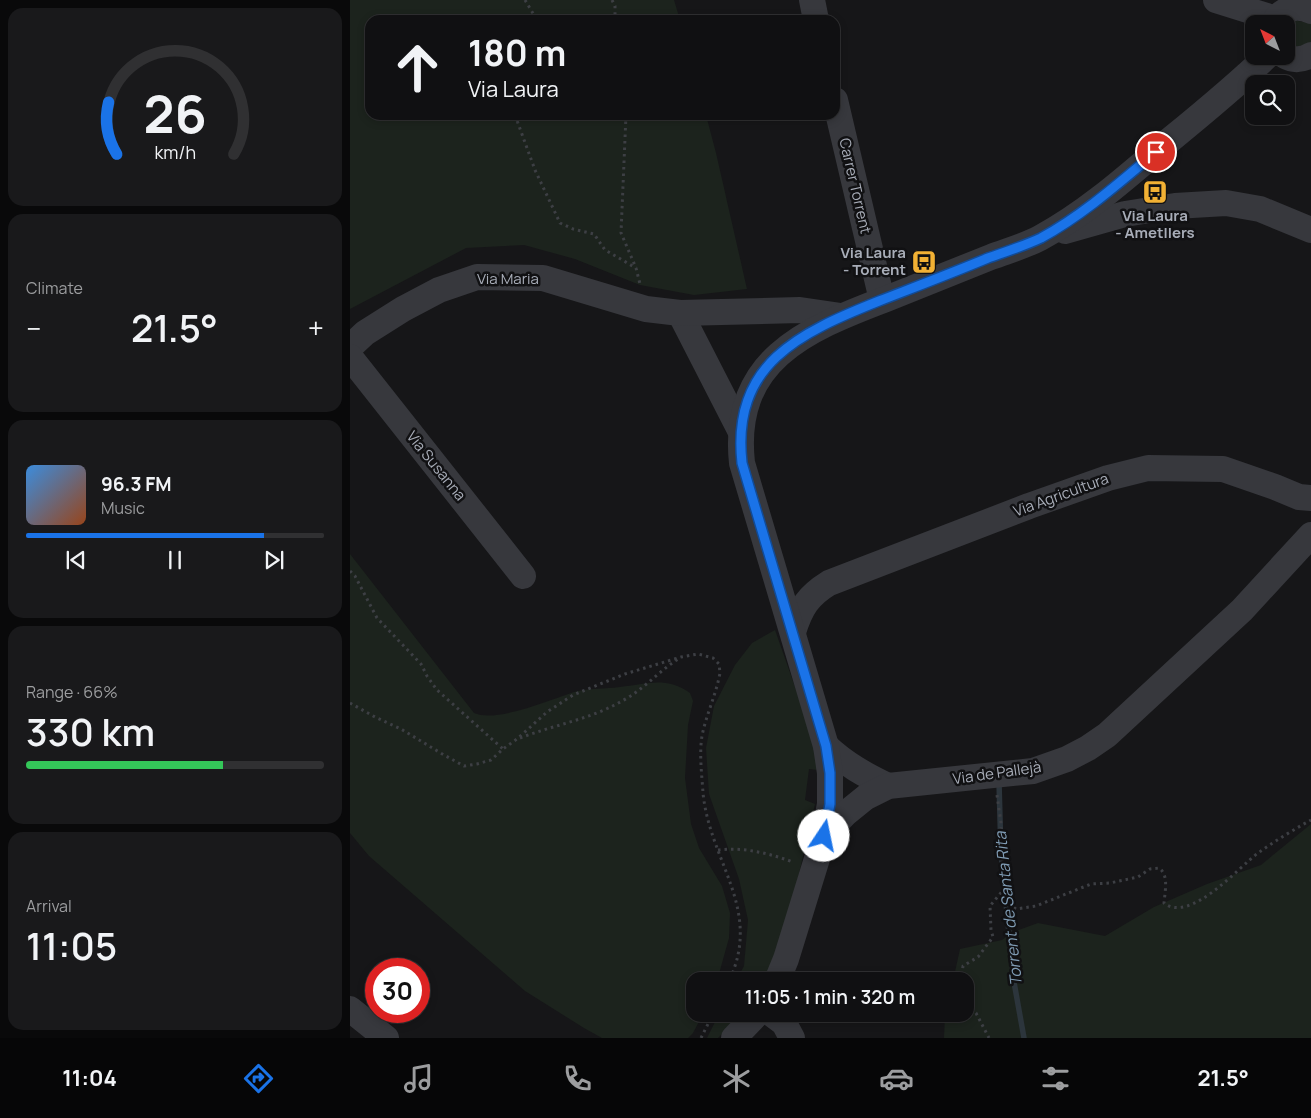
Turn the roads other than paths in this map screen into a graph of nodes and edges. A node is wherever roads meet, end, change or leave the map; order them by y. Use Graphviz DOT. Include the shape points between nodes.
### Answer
graph roads {
  1 [pos="812,0"];
  2 [pos="1216,0"];
  3 [pos="1311,11"];
  4 [pos="815,15"];
  5 [pos="1257,15"];
  6 [pos="1280,15"];
  7 [pos="1311,55"];
  8 [pos="1295,60"];
  9 [pos="1257,65"];
  10 [pos="840,120"];
  11 [pos="1311,230"];
  12 [pos="1040,238"];
  13 [pos="882,300"];
  14 [pos="680,313"];
  15 [pos="841,316"];
  16 [pos="350,346"];
  17 [pos="350,357"];
  18 [pos="740,432"];
  19 [pos="1305,498"];
  20 [pos="1306,540"];
  21 [pos="772,563"];
  22 [pos="523,576"];
  23 [pos="829,583"];
  24 [pos="793,632"];
  25 [pos="826,746"];
  26 [pos="888,786"];
  27 [pos="824,836"];
  28 [pos="781,972"];
  29 [pos="350,1009"];
  30 [pos="749,1022"];
  31 [pos="783,1022"];
  32 [pos="386,1038"];
  33 [pos="734,1038"];
  34 [pos="792,1038"];
  1 -- 4 [label="street"];
  2 -- 5 [label="street"];
  3 -- 6 [label="street" via="1289,9"];
  7 -- 8 [label="street"];
  9 -- 12 [label="street" via="1128,176 1082,212"];
  10 -- 13 [label="street, Carrer Torrent"];
  11 -- 12 [label="street" via="1260,209 1226,204 1175,206 1125,214"];
  12 -- 13 [label="street"];
  13 -- 15 [label="street"];
  14 -- 15 [label="street, Via Maria" via="800,310"];
  14 -- 16 [label="street, Via Maria" via="646,309 543,278 477,276 432,294 365,333"];
  14 -- 18 [label="street"];
  15 -- 18 [label="street" via="800,337 772,360 750,394"];
  17 -- 22 [label="street, Via Susanna"];
  18 -- 21 [label="street" via="742,463"];
  19 -- 20 [label="street, Via Agricultura"];
  19 -- 23 [label="street, Via Agricultura" via="1223,469 1148,468 1090,484"];
  20 -- 26 [label="street, Via de Pallejà" via="1242,610 1107,735 1088,748 1033,771"];
  21 -- 23 [label="street, Via Agricultura" via="807,582"];
  21 -- 24 [label="street"];
  23 -- 24 [label="street, Via Agricultura" via="806,601"];
  24 -- 25 [label="street"];
  25 -- 26 [label="street" via="842,761"];
  25 -- 27 [label="street" via="830,804"];
  26 -- 27 [label="street, Via de Pallejà" via="866,797"];
  27 -- 28 [label="street, Via de Pallejà"];
  29 -- 32 [label="street"];
  30 -- 33 [label="street"];
  31 -- 34 [label="street"];
}
